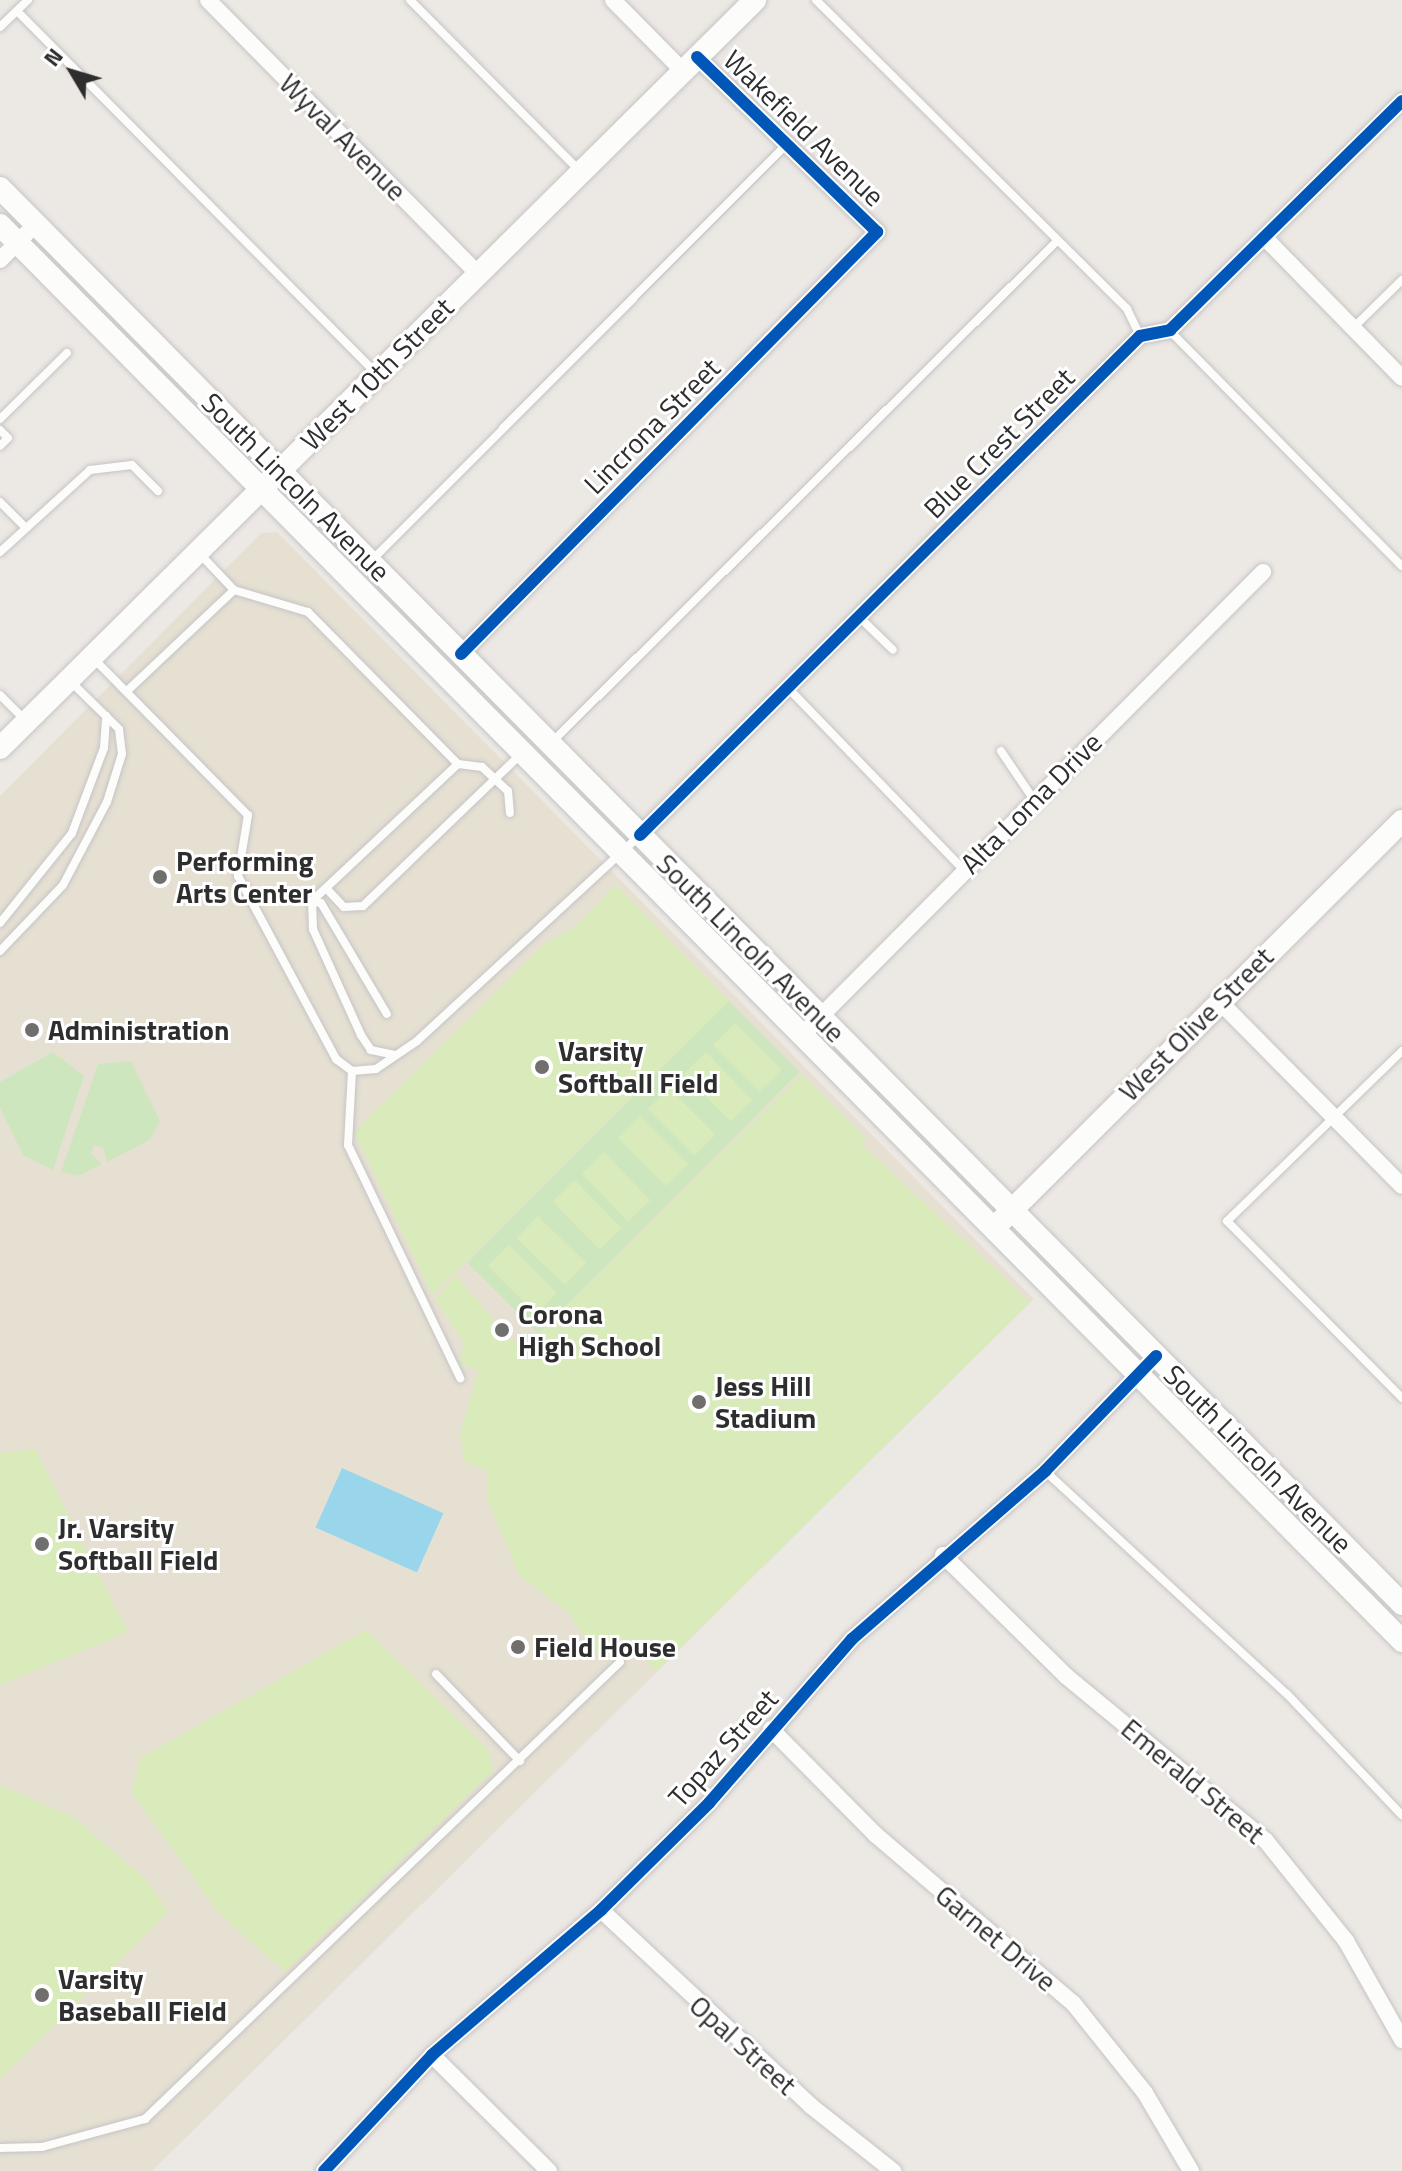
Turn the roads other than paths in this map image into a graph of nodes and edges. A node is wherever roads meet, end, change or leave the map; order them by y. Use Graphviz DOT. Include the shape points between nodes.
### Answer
graph roads {
  1 [pos="28,0"];
  2 [pos="208,0"];
  3 [pos="410,0"];
  4 [pos="613,0"];
  5 [pos="755,0"];
  6 [pos="816,0"];
  7 [pos="17,11"];
  8 [pos="0,27"];
  9 [pos="690,64"];
  10 [pos="1402,101"];
  11 [pos="787,144"];
  12 [pos="582,173"];
  13 [pos="0,188"];
  14 [pos="36,224"];
  15 [pos="0,225"];
  16 [pos="877,232"];
  17 [pos="1264,237"];
  18 [pos="1057,241"];
  19 [pos="17,243"];
  20 [pos="0,260"];
  21 [pos="478,274"];
  22 [pos="1402,280"];
  23 [pos="1353,328"];
  24 [pos="1170,330"];
  25 [pos="1140,336"];
  26 [pos="67,353"];
  27 [pos="377,374"];
  28 [pos="1402,378"];
  29 [pos="0,419"];
  30 [pos="0,430"];
  31 [pos="0,446"];
  32 [pos="280,469"];
  33 [pos="262,487"];
  34 [pos="158,491"];
  35 [pos="0,502"];
  36 [pos="25,527"];
  37 [pos="0,552"];
  38 [pos="197,552"];
  39 [pos="371,562"];
  40 [pos="1402,566"];
  41 [pos="1263,572"];
  42 [pos="234,590"];
  43 [pos="859,617"];
  44 [pos="893,650"];
  45 [pos="461,654"];
  46 [pos="93,657"];
  47 [pos="69,680"];
  48 [pos="788,688"];
  49 [pos="127,691"];
  50 [pos="0,695"];
  51 [pos="106,716"];
  52 [pos="27,721"];
  53 [pos="550,744"];
  54 [pos="0,748"];
  55 [pos="1001,751"];
  56 [pos="521,753"];
  57 [pos="458,764"];
  58 [pos="495,779"];
  59 [pos="1034,800"];
  60 [pos="510,813"];
  61 [pos="1402,821"];
  62 [pos="640,835"];
  63 [pos="620,854"];
  64 [pos="963,869"];
  65 [pos="326,888"];
  66 [pos="312,901"];
  67 [pos="0,923"];
  68 [pos="0,951"];
  69 [pos="1219,1001"];
  70 [pos="387,1014"];
  71 [pos="819,1017"];
  72 [pos="801,1036"];
  73 [pos="1402,1051"];
  74 [pos="401,1054"];
  75 [pos="352,1071"];
  76 [pos="1333,1117"];
  77 [pos="1402,1186"];
  78 [pos="1010,1211"];
  79 [pos="993,1229"];
  80 [pos="1156,1356"];
  81 [pos="1138,1375"];
  82 [pos="460,1378"];
  83 [pos="1402,1398"];
  84 [pos="1045,1471"];
  85 [pos="943,1555"];
  86 [pos="1402,1604"];
  87 [pos="1402,1641"];
  88 [pos="620,1662"];
  89 [pos="436,1674"];
  90 [pos="771,1729"];
  91 [pos="520,1761"];
  92 [pos="1402,1815"];
  93 [pos="601,1910"];
  94 [pos="1402,2038"];
  95 [pos="432,2055"];
  96 [pos="0,2148"];
  97 [pos="324,2171"];
  98 [pos="549,2171"];
  99 [pos="893,2171"];
  100 [pos="1191,2171"];
  1 -- 7 [label="lane"];
  2 -- 21 [label="street, Wyval Avenue"];
  3 -- 12 [label="lane"];
  4 -- 9 [label="street, Wakefield Avenue"];
  5 -- 9 [label="main road, West 10th Street"];
  6 -- 18 [label="lane"];
  7 -- 8 [label="lane"];
  7 -- 27 [label="lane"];
  9 -- 11 [label="street, Wakefield Avenue"];
  9 -- 12 [label="main road, West 10th Street"];
  10 -- 17 [label="street"];
  11 -- 16 [label="street, Wakefield Avenue"];
  11 -- 39 [label="lane"];
  12 -- 21 [label="main road, West 10th Street"];
  13 -- 14 [label="main road, South Lincoln Avenue"];
  14 -- 19 [label="street"];
  14 -- 32 [label="main road, South Lincoln Avenue"];
  15 -- 19 [label="main road, South Lincoln Avenue"];
  16 -- 45 [label="street, Lincrona Street"];
  17 -- 23 [label="street"];
  17 -- 24 [label="street"];
  18 -- 25 [label="lane" via="1127,309"];
  18 -- 53 [label="lane"];
  19 -- 20 [label="street"];
  19 -- 33 [label="main road, South Lincoln Avenue"];
  21 -- 27 [label="main road, West 10th Street"];
  22 -- 23 [label="lane"];
  23 -- 28 [label="street"];
  24 -- 25 [label="street"];
  24 -- 40 [label="lane"];
  25 -- 43 [label="street, Blue Crest Street"];
  26 -- 29 [label="lane"];
  27 -- 32 [label="main road, West 10th Street"];
  30 -- 31 [label="lane" via="8,438"];
  32 -- 33 [label="main road, West 10th Street"];
  32 -- 39 [label="main road, South Lincoln Avenue"];
  33 -- 38 [label="main road, West 10th Street"];
  33 -- 56 [label="main road, South Lincoln Avenue"];
  34 -- 36 [label="lane" via="132,465 90,470 37,526"];
  35 -- 36 [label="lane"];
  36 -- 37 [label="lane"];
  38 -- 42 [label="lane"];
  38 -- 46 [label="main road, West 10th Street"];
  39 -- 45 [label="main road, South Lincoln Avenue"];
  41 -- 59 [label="street, Alta Loma Drive"];
  42 -- 49 [label="lane"];
  42 -- 57 [label="lane" via="308,612"];
  43 -- 44 [label="lane"];
  43 -- 48 [label="street, Blue Crest Street"];
  45 -- 53 [label="main road, South Lincoln Avenue"];
  46 -- 47 [label="main road, West 10th Street"];
  46 -- 49 [label="lane"];
  47 -- 51 [label="lane"];
  47 -- 52 [label="main road, West 10th Street"];
  48 -- 62 [label="street, Blue Crest Street"];
  48 -- 64 [label="lane"];
  49 -- 75 [label="lane" via="248,815 238,876 336,1059"];
  50 -- 52 [label="lane"];
  51 -- 67 [label="lane" via="104,748 72,833"];
  51 -- 68 [label="lane" via="123,739 107,802 63,885"];
  52 -- 54 [label="main road, West 10th Street"];
  53 -- 62 [label="main road, South Lincoln Avenue"];
  55 -- 59 [label="lane"];
  56 -- 58 [label="lane"];
  56 -- 63 [label="main road, South Lincoln Avenue"];
  57 -- 58 [label="lane" via="482,767"];
  57 -- 65 [label="lane"];
  58 -- 60 [label="lane" via="508,791"];
  58 -- 65 [label="lane" via="363,906 344,907"];
  59 -- 64 [label="street, Alta Loma Drive"];
  61 -- 69 [label="main road, West Olive Street"];
  62 -- 63 [label="lane"];
  62 -- 71 [label="main road, South Lincoln Avenue"];
  63 -- 72 [label="main road, South Lincoln Avenue"];
  63 -- 74 [label="lane"];
  64 -- 71 [label="street, Alta Loma Drive"];
  65 -- 66 [label="lane"];
  66 -- 70 [label="lane" via="321,903"];
  66 -- 74 [label="lane" via="313,929 361,1035 371,1050"];
  69 -- 76 [label="street"];
  69 -- 78 [label="main road, West Olive Street"];
  71 -- 72 [label="street, Alta Loma Drive"];
  71 -- 78 [label="main road, South Lincoln Avenue"];
  72 -- 79 [label="main road, South Lincoln Avenue"];
  73 -- 76 [label="lane"];
  74 -- 75 [label="lane" via="376,1069"];
  75 -- 82 [label="lane" via="348,1145"];
  76 -- 77 [label="street"];
  76 -- 83 [label="lane" via="1227,1221"];
  78 -- 79 [label="main road, West Olive Street"];
  78 -- 80 [label="main road, South Lincoln Avenue"];
  79 -- 81 [label="main road, South Lincoln Avenue"];
  80 -- 81 [label="street, Topaz Street"];
  80 -- 86 [label="main road, South Lincoln Avenue"];
  81 -- 84 [label="street, Topaz Street"];
  81 -- 87 [label="main road, South Lincoln Avenue"];
  84 -- 85 [label="street, Topaz Street"];
  84 -- 92 [label="lane" via="1287,1694"];
  85 -- 90 [label="street, Topaz Street" via="852,1639"];
  85 -- 94 [label="street, Emerald Street" via="1066,1676 1266,1841 1346,1941"];
  88 -- 91 [label="lane"];
  89 -- 91 [label="lane"];
  90 -- 93 [label="street, Topaz Street"];
  90 -- 100 [label="street, Garnet Drive" via="896,1852 1073,2003 1145,2093"];
  91 -- 96 [label="lane" via="145,2119 42,2147"];
  93 -- 95 [label="street, Topaz Street"];
  93 -- 99 [label="street, Opal Street" via="776,2075"];
  95 -- 97 [label="street, Topaz Street"];
  95 -- 98 [label="street"];
}
